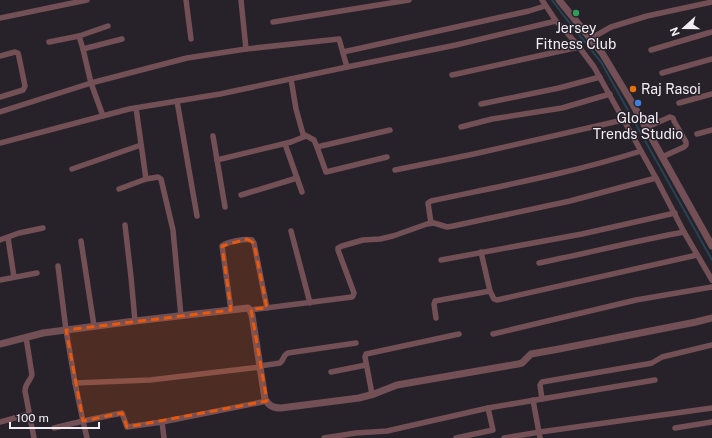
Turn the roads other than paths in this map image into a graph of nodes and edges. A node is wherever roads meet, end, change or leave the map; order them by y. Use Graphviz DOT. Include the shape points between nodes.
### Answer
graph roads {
  1 [pos="87,0"];
  2 [pos="186,0"];
  3 [pos="241,0"];
  4 [pos="409,0"];
  5 [pos="559,0"];
  6 [pos="67,2"];
  7 [pos="702,2"];
  8 [pos="712,2"];
  9 [pos="544,3"];
  10 [pos="0,18"];
  11 [pos="556,21"];
  12 [pos="273,22"];
  13 [pos="108,26"];
  14 [pos="712,32"];
  15 [pos="79,36"];
  16 [pos="122,39"];
  17 [pos="191,39"];
  18 [pos="590,39"];
  19 [pos="49,42"];
  20 [pos="579,47"];
  21 [pos="83,49"];
  22 [pos="246,49"];
  23 [pos="651,50"];
  24 [pos="343,52"];
  25 [pos="0,56"];
  26 [pos="712,59"];
  27 [pos="347,66"];
  28 [pos="662,73"];
  29 [pos="452,76"];
  30 [pos="600,77"];
  31 [pos="291,79"];
  32 [pos="91,83"];
  33 [pos="610,94"];
  34 [pos="712,94"];
  35 [pos="0,97"];
  36 [pos="177,101"];
  37 [pos="679,103"];
  38 [pos="481,104"];
  39 [pos="136,108"];
  40 [pos="0,112"];
  41 [pos="103,116"];
  42 [pos="623,120"];
  43 [pos="461,127"];
  44 [pos="645,128"];
  45 [pos="390,130"];
  46 [pos="712,130"];
  47 [pos="696,134"];
  48 [pos="213,136"];
  49 [pos="306,136"];
  50 [pos="0,143"];
  51 [pos="285,144"];
  52 [pos="141,145"];
  53 [pos="317,147"];
  54 [pos="640,152"];
  55 [pos="387,157"];
  56 [pos="662,157"];
  57 [pos="217,160"];
  58 [pos="72,169"];
  59 [pos="396,170"];
  60 [pos="297,178"];
  61 [pos="656,178"];
  62 [pos="146,179"];
  63 [pos="118,189"];
  64 [pos="302,192"];
  65 [pos="241,195"];
  66 [pos="225,207"];
  67 [pos="675,213"];
  68 [pos="196,216"];
  69 [pos="431,223"];
  70 [pos="125,225"];
  71 [pos="42,228"];
  72 [pos="291,230"];
  73 [pos="684,232"];
  74 [pos="8,238"];
  75 [pos="0,240"];
  76 [pos="81,241"];
  77 [pos="712,246"];
  78 [pos="481,252"];
  79 [pos="698,256"];
  80 [pos="441,260"];
  81 [pos="539,263"];
  82 [pos="58,266"];
  83 [pos="37,273"];
  84 [pos="14,277"];
  85 [pos="0,280"];
  86 [pos="712,280"];
  87 [pos="712,287"];
  88 [pos="490,291"];
  89 [pos="310,302"];
  90 [pos="267,308"];
  91 [pos="231,310"];
  92 [pos="250,310"];
  93 [pos="181,316"];
  94 [pos="436,318"];
  95 [pos="712,318"];
  96 [pos="134,321"];
  97 [pos="94,326"];
  98 [pos="66,330"];
  99 [pos="459,334"];
  100 [pos="493,334"];
  101 [pos="26,337"];
  102 [pos="356,343"];
  103 [pos="0,344"];
  104 [pos="712,345"];
  105 [pos="366,365"];
  106 [pos="261,366"];
  107 [pos="331,372"];
  108 [pos="655,380"];
  109 [pos="75,383"];
  110 [pos="372,394"];
  111 [pos="542,399"];
  112 [pos="534,400"];
  113 [pos="267,401"];
  114 [pos="488,408"];
  115 [pos="712,408"];
  116 [pos="29,414"];
  117 [pos="83,421"];
  118 [pos="0,422"];
  119 [pos="162,422"];
  120 [pos="712,422"];
  121 [pos="54,428"];
  122 [pos="675,428"];
  123 [pos="540,435"];
  124 [pos="34,438"];
  125 [pos="87,438"];
  126 [pos="164,438"];
  127 [pos="324,438"];
  128 [pos="456,438"];
  129 [pos="504,438"];
  1 -- 6 [label="street"];
  2 -- 17 [label="street"];
  3 -- 22 [label="street"];
  4 -- 12 [label="street"];
  5 -- 18 [label="street"];
  6 -- 10 [label="street"];
  7 -- 8 [label="street"];
  7 -- 18 [label="street" via="610,27"];
  9 -- 11 [label="street"];
  9 -- 24 [label="street" via="528,11"];
  11 -- 20 [label="street"];
  11 -- 27 [label="street" via="456,45"];
  13 -- 15 [label="street"];
  14 -- 23 [label="street"];
  15 -- 19 [label="street"];
  15 -- 21 [label="street"];
  16 -- 21 [label="street"];
  18 -- 44 [label="street" via="602,53"];
  20 -- 29 [label="street"];
  20 -- 30 [label="street"];
  21 -- 32 [label="street"];
  22 -- 24 [label="street" via="340,39"];
  22 -- 32 [label="street" via="187,58"];
  24 -- 27 [label="street"];
  25 -- 35 [label="street" via="18,53 25,86 23,90"];
  26 -- 28 [label="street"];
  27 -- 31 [label="street"];
  30 -- 33 [label="street"];
  30 -- 38 [label="street"];
  31 -- 36 [label="street"];
  31 -- 49 [label="street" via="296,109"];
  32 -- 40 [label="street"];
  32 -- 41 [label="street"];
  33 -- 42 [label="street"];
  33 -- 43 [label="street" via="562,108 492,119"];
  34 -- 37 [label="street"];
  36 -- 39 [label="street"];
  36 -- 68 [label="street"];
  39 -- 41 [label="street"];
  39 -- 52 [label="street"];
  41 -- 50 [label="street"];
  42 -- 54 [label="street"];
  42 -- 59 [label="street"];
  44 -- 56 [label="street"];
  44 -- 56 [label="street" via="673,118 686,145"];
  45 -- 53 [label="street"];
  46 -- 47 [label="street"];
  48 -- 57 [label="street"];
  49 -- 51 [label="street"];
  49 -- 53 [label="street" via="314,140"];
  51 -- 57 [label="street"];
  51 -- 60 [label="street"];
  52 -- 58 [label="street"];
  52 -- 62 [label="street"];
  53 -- 55 [label="street" via="326,172"];
  54 -- 61 [label="street"];
  54 -- 69 [label="street" via="566,172 431,201 428,203"];
  56 -- 77 [label="street"];
  57 -- 66 [label="street"];
  60 -- 64 [label="street"];
  60 -- 65 [label="street"];
  61 -- 67 [label="street"];
  61 -- 69 [label="street" via="570,201 453,226"];
  62 -- 63 [label="street"];
  62 -- 93 [label="street" via="159,177 162,180 173,230"];
  67 -- 73 [label="street"];
  67 -- 78 [label="street" via="582,234"];
  69 -- 89 [label="street" via="393,236 363,240 339,247 353,296"];
  70 -- 96 [label="street"];
  71 -- 74 [label="street"];
  72 -- 89 [label="street"];
  73 -- 79 [label="street"];
  73 -- 81 [label="street"];
  74 -- 75 [label="street"];
  74 -- 84 [label="street"];
  76 -- 97 [label="street"];
  78 -- 80 [label="street"];
  78 -- 88 [label="street"];
  79 -- 86 [label="street"];
  79 -- 88 [label="street" via="499,300 494,299"];
  82 -- 98 [label="street"];
  83 -- 84 [label="street"];
  84 -- 85 [label="street"];
  87 -- 100 [label="street" via="636,300"];
  88 -- 94 [label="street" via="435,301"];
  89 -- 90 [label="street"];
  90 -- 91 [label="street" via="254,243 247,238 222,246"];
  90 -- 92 [label="street"];
  91 -- 92 [label="street"];
  91 -- 93 [label="street"];
  92 -- 106 [label="street"];
  93 -- 96 [label="street"];
  95 -- 110 [label="street" via="531,354 522,363 397,385"];
  96 -- 97 [label="street"];
  97 -- 98 [label="street"];
  98 -- 101 [label="street"];
  98 -- 109 [label="street"];
  99 -- 105 [label="street" via="367,354"];
  101 -- 103 [label="street"];
  101 -- 116 [label="street" via="32,372 32,378 25,387"];
  102 -- 106 [label="street" via="288,353 280,363"];
  104 -- 111 [label="street" via="662,357 652,363 542,382"];
  105 -- 107 [label="street"];
  105 -- 110 [label="street"];
  106 -- 109 [label="street" via="150,380"];
  106 -- 113 [label="street"];
  108 -- 111 [label="street"];
  109 -- 117 [label="street"];
  110 -- 113 [label="street" via="281,408 272,407"];
  111 -- 112 [label="street"];
  112 -- 114 [label="street"];
  112 -- 123 [label="street"];
  113 -- 119 [label="street"];
  114 -- 127 [label="street" via="387,430"];
  114 -- 128 [label="street" via="493,430"];
  115 -- 123 [label="street"];
  116 -- 118 [label="street"];
  116 -- 124 [label="street"];
  117 -- 119 [label="street" via="122,413 127,427"];
  117 -- 121 [label="street"];
  117 -- 125 [label="street"];
  119 -- 126 [label="street"];
  120 -- 122 [label="street"];
  123 -- 129 [label="street"];
}
